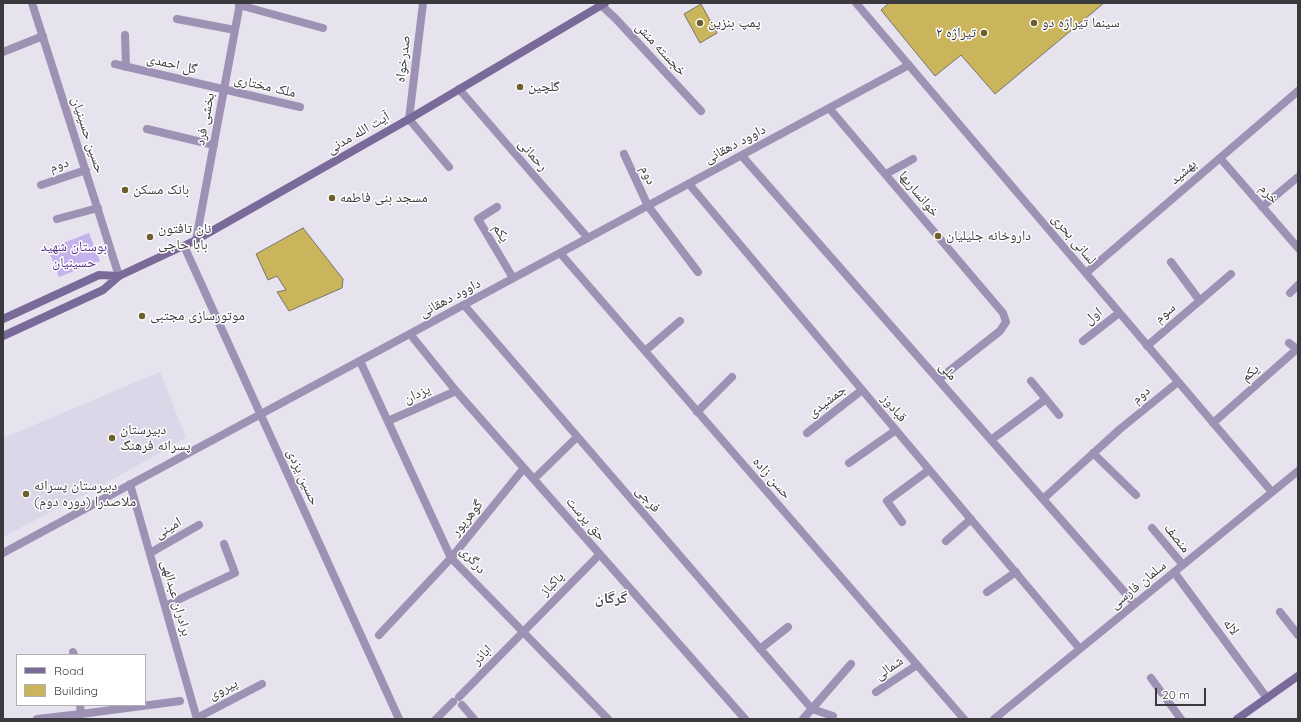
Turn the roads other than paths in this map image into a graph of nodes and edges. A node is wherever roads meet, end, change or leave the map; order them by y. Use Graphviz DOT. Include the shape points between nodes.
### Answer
graph roads {
  1 [pos="32,3"];
  2 [pos="423,3"];
  3 [pos="856,3"];
  4 [pos="240,4"];
  5 [pos="603,4"];
  6 [pos="177,19"];
  7 [pos="322,28"];
  8 [pos="235,30"];
  9 [pos="125,35"];
  10 [pos="43,36"];
  11 [pos="3,52"];
  12 [pos="115,64"];
  13 [pos="909,65"];
  14 [pos="126,67"];
  15 [pos="459,89"];
  16 [pos="224,90"];
  17 [pos="1298,91"];
  18 [pos="300,108"];
  19 [pos="829,108"];
  20 [pos="701,111"];
  21 [pos="409,119"];
  22 [pos="147,129"];
  23 [pos="214,145"];
  24 [pos="624,154"];
  25 [pos="742,156"];
  26 [pos="1220,158"];
  27 [pos="913,159"];
  28 [pos="449,167"];
  29 [pos="86,170"];
  30 [pos="886,174"];
  31 [pos="1298,177"];
  32 [pos="689,184"];
  33 [pos="41,185"];
  34 [pos="648,206"];
  35 [pos="497,207"];
  36 [pos="1262,207"];
  37 [pos="98,208"];
  38 [pos="57,219"];
  39 [pos="588,238"];
  40 [pos="196,240"];
  41 [pos="184,246"];
  42 [pos="1298,248"];
  43 [pos="560,253"];
  44 [pos="1171,262"];
  45 [pos="698,272"];
  46 [pos="1086,274"];
  47 [pos="1231,274"];
  48 [pos="119,276"];
  49 [pos="513,278"];
  50 [pos="1298,285"];
  51 [pos="1290,292"];
  52 [pos="1200,301"];
  53 [pos="464,305"];
  54 [pos="1119,313"];
  55 [pos="3,319"];
  56 [pos="680,321"];
  57 [pos="410,334"];
  58 [pos="3,336"];
  59 [pos="1083,341"];
  60 [pos="1289,343"];
  61 [pos="1147,346"];
  62 [pos="645,351"];
  63 [pos="360,361"];
  64 [pos="732,377"];
  65 [pos="938,379"];
  66 [pos="1031,381"];
  67 [pos="1178,382"];
  68 [pos="862,390"];
  69 [pos="456,391"];
  70 [pos="1046,399"];
  71 [pos="698,412"];
  72 [pos="260,414"];
  73 [pos="1060,415"];
  74 [pos="388,421"];
  75 [pos="1213,423"];
  76 [pos="896,430"];
  77 [pos="807,433"];
  78 [pos="577,437"];
  79 [pos="991,440"];
  80 [pos="1093,453"];
  81 [pos="849,463"];
  82 [pos="524,468"];
  83 [pos="929,470"];
  84 [pos="1298,471"];
  85 [pos="534,479"];
  86 [pos="130,484"];
  87 [pos="1272,492"];
  88 [pos="1136,495"];
  89 [pos="1043,499"];
  90 [pos="971,519"];
  91 [pos="902,522"];
  92 [pos="199,525"];
  93 [pos="1152,528"];
  94 [pos="946,541"];
  95 [pos="224,544"];
  96 [pos="3,553"];
  97 [pos="150,553"];
  98 [pos="600,554"];
  99 [pos="451,558"];
  100 [pos="1183,565"];
  101 [pos="1016,572"];
  102 [pos="1174,572"];
  103 [pos="987,592"];
  104 [pos="1135,604"];
  105 [pos="165,606"];
  106 [pos="1280,612"];
  107 [pos="788,627"];
  108 [pos="523,632"];
  109 [pos="379,635"];
  110 [pos="1298,635"];
  111 [pos="760,649"];
  112 [pos="1080,649"];
  113 [pos="850,664"];
  114 [pos="917,665"];
  115 [pos="1298,676"];
  116 [pos="1151,678"];
  117 [pos="262,684"];
  118 [pos="876,692"];
  119 [pos="1267,698"];
  120 [pos="180,701"];
  121 [pos="146,705"];
  122 [pos="462,705"];
  123 [pos="80,706"];
  124 [pos="142,706"];
  125 [pos="812,709"];
  126 [pos="81,714"];
  127 [pos="833,716"];
  128 [pos="197,718"];
  129 [pos="37,719"];
  130 [pos="399,719"];
  131 [pos="436,719"];
  132 [pos="474,719"];
  133 [pos="608,719"];
  134 [pos="745,719"];
  135 [pos="803,719"];
  136 [pos="964,719"];
  137 [pos="995,719"];
  138 [pos="1181,719"];
  139 [pos="1238,719"];
  1 -- 10 [label="street, حسین حسینیان"];
  2 -- 21 [label="street, صدرخواه"];
  3 -- 13 [label="street, لسانی بحری"];
  4 -- 7 [label="street"];
  4 -- 8 [label="street, بخشی فرد"];
  5 -- 15 [label="main road, آیت الله مدنی"];
  5 -- 20 [label="street, خجسته منش"];
  6 -- 8 [label="street"];
  8 -- 16 [label="street, بخشی فرد"];
  9 -- 14 [label="street"];
  10 -- 11 [label="street"];
  10 -- 29 [label="street, حسین حسینیان"];
  12 -- 14 [label="street, گل احمدی"];
  13 -- 19 [label="street, داوود دهقانی"];
  13 -- 46 [label="street, لسانی بحری"];
  14 -- 16 [label="street, گل احمدی"];
  15 -- 21 [label="main road, آیت الله مدنی"];
  15 -- 39 [label="street, رحمانی"];
  16 -- 18 [label="street, ملک مختاری"];
  16 -- 23 [label="street, بخشی فرد"];
  17 -- 26 [label="street, بهشید"];
  19 -- 25 [label="street, داوود دهقانی"];
  19 -- 30 [label="street, خوانساریها"];
  21 -- 28 [label="street"];
  21 -- 40 [label="main road, آیت الله مدنی"];
  22 -- 23 [label="street"];
  23 -- 40 [label="street, بخشی فرد"];
  24 -- 34 [label="street, دوم"];
  25 -- 32 [label="street, داوود دهقانی"];
  25 -- 65 [label="street, ملی"];
  26 -- 36 [label="street, خرم"];
  26 -- 46 [label="street, بهشید"];
  27 -- 30 [label="street"];
  29 -- 33 [label="street, دوم"];
  29 -- 37 [label="street, حسین حسینیان"];
  30 -- 65 [label="street, خوانساریها" via="1003,313 1006,322 1000,331"];
  31 -- 36 [label="street"];
  32 -- 34 [label="street, داوود دهقانی"];
  32 -- 68 [label="street, قبادوز"];
  34 -- 39 [label="street, داوود دهقانی"];
  34 -- 45 [label="street, دوم"];
  35 -- 49 [label="street, یکم" via="478,219"];
  36 -- 42 [label="street, خرم"];
  37 -- 38 [label="street"];
  37 -- 48 [label="street, حسین حسینیان"];
  39 -- 43 [label="street, داوود دهقانی"];
  40 -- 41 [label="main road, آیت الله مدنی"];
  41 -- 48 [label="main road, آیت الله مدنی"];
  41 -- 72 [label="street, حسین یزدی"];
  43 -- 49 [label="street, داوود دهقانی"];
  43 -- 62 [label="street, حسن زاده"];
  44 -- 52 [label="street"];
  46 -- 54 [label="street, لسانی بحری"];
  47 -- 52 [label="street, سوم"];
  48 -- 55 [label="main road, آیت الله مدنی" via="99,275"];
  48 -- 58 [label="main road, آیت الله مدنی" via="103,290"];
  49 -- 53 [label="street, داوود دهقانی"];
  50 -- 51 [label="street"];
  52 -- 61 [label="street, سوم"];
  53 -- 57 [label="street, داوود دهقانی"];
  53 -- 78 [label="street, فرجی"];
  54 -- 59 [label="street, اول"];
  54 -- 61 [label="street, لسانی بحری"];
  56 -- 62 [label="street"];
  57 -- 63 [label="street, داوود دهقانی"];
  57 -- 69 [label="street, حق پرست"];
  60 -- 75 [label="street, یکم" via="1297,349"];
  61 -- 67 [label="street, لسانی بحری"];
  62 -- 71 [label="street, حسن زاده"];
  63 -- 72 [label="street, داوود دهقانی"];
  63 -- 74 [label="street, درگری"];
  64 -- 71 [label="street"];
  65 -- 79 [label="street, ملی"];
  66 -- 70 [label="street"];
  67 -- 75 [label="street, لسانی بحری"];
  67 -- 80 [label="street, دوم"];
  68 -- 76 [label="street, قبادوز"];
  68 -- 77 [label="street, جمشیدی"];
  69 -- 74 [label="street, یزدان"];
  69 -- 82 [label="street, حق پرست"];
  70 -- 73 [label="street"];
  70 -- 79 [label="street"];
  71 -- 114 [label="street, حسن زاده"];
  72 -- 86 [label="street, داوود دهقانی"];
  72 -- 130 [label="street, حسین یزدی"];
  74 -- 99 [label="street, درگری"];
  75 -- 87 [label="street, لسانی بحری"];
  76 -- 81 [label="street"];
  76 -- 83 [label="street, قبادوز"];
  78 -- 85 [label="street"];
  78 -- 111 [label="street, فرجی"];
  79 -- 89 [label="street, ملی"];
  80 -- 88 [label="street"];
  80 -- 89 [label="street"];
  82 -- 85 [label="street, حق پرست"];
  82 -- 99 [label="street, گوهرپور"];
  83 -- 90 [label="street, قبادوز"];
  83 -- 91 [label="street" via="887,502"];
  84 -- 87 [label="street, سلمان فارسی"];
  85 -- 98 [label="street, حق پرست"];
  86 -- 96 [label="street, داوود دهقانی"];
  86 -- 97 [label="street, برادران عبدالهی"];
  87 -- 100 [label="street, سلمان فارسی"];
  89 -- 104 [label="street, ملی"];
  90 -- 94 [label="street"];
  90 -- 101 [label="street, قبادوز"];
  92 -- 97 [label="street, امینی"];
  93 -- 100 [label="street, منصف"];
  95 -- 105 [label="street" via="235,573"];
  97 -- 105 [label="street, برادران عبدالهی"];
  98 -- 108 [label="street, پاکباز"];
  98 -- 134 [label="street, حق پرست"];
  99 -- 108 [label="street, درگری"];
  99 -- 109 [label="street, گوهرپور"];
  100 -- 102 [label="street, سلمان فارسی"];
  101 -- 103 [label="street"];
  101 -- 112 [label="street, قبادوز"];
  102 -- 104 [label="street, سلمان فارسی"];
  102 -- 119 [label="street, لاله"];
  104 -- 112 [label="street, سلمان فارسی"];
  105 -- 128 [label="street, برادران عبدالهی"];
  106 -- 110 [label="street"];
  107 -- 111 [label="street"];
  108 -- 131 [label="street, اباذر"];
  108 -- 133 [label="street, درگری"];
  111 -- 125 [label="street, فرجی"];
  112 -- 137 [label="street, سلمان فارسی"];
  113 -- 125 [label="street"];
  114 -- 118 [label="street, شمالی"];
  114 -- 136 [label="street, حسن زاده"];
  115 -- 119 [label="main road"];
  116 -- 138 [label="street"];
  117 -- 128 [label="street, پیروی"];
  119 -- 139 [label="main road"];
  120 -- 121 [label="street"];
  122 -- 132 [label="street"];
  123 -- 126 [label="street"];
  124 -- 126 [label="street"];
  125 -- 127 [label="street"];
  125 -- 135 [label="street"];
  126 -- 129 [label="street"];
}
